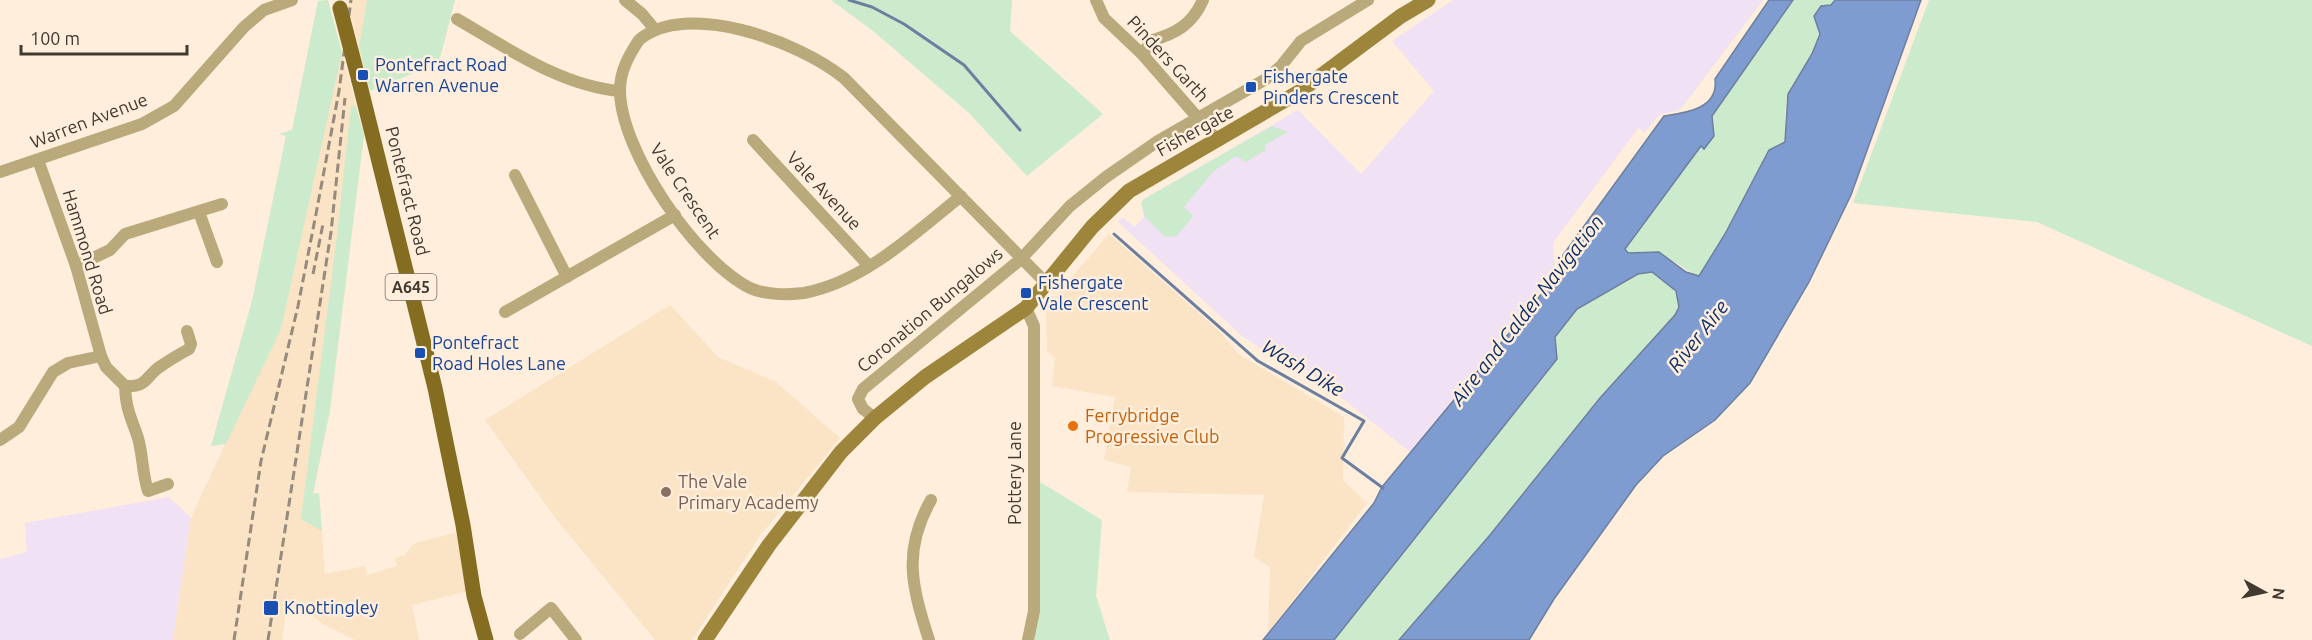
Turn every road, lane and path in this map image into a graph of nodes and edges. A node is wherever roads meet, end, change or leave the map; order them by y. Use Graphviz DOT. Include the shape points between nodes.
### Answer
graph roads {
  1 [pos="292,0"];
  2 [pos="625,0"];
  3 [pos="1096,0"];
  4 [pos="1203,0"];
  5 [pos="1368,0"];
  6 [pos="1428,0"];
  7 [pos="339,4"];
  8 [pos="1411,4"];
  9 [pos="457,19"];
  10 [pos="652,26"];
  11 [pos="1121,33"];
  12 [pos="1159,38"];
  13 [pos="1143,55"];
  14 [pos="620,91"];
  15 [pos="1198,117"];
  16 [pos="753,140"];
  17 [pos="1218,141"];
  18 [pos="38,160"];
  19 [pos="0,172"];
  20 [pos="515,175"];
  21 [pos="961,196"];
  22 [pos="222,204"];
  23 [pos="199,212"];
  24 [pos="675,215"];
  25 [pos="1021,259"];
  26 [pos="217,262"];
  27 [pos="76,266"];
  28 [pos="869,266"];
  29 [pos="567,277"];
  30 [pos="1047,284"];
  31 [pos="1026,308"];
  32 [pos="505,312"];
  33 [pos="187,331"];
  34 [pos="101,356"];
  35 [pos="125,386"];
  36 [pos="875,418"];
  37 [pos="0,440"];
  38 [pos="168,484"];
  39 [pos="931,500"];
  40 [pos="520,634"];
  41 [pos="486,640"];
  42 [pos="576,640"];
  43 [pos="705,640"];
  44 [pos="929,640"];
  45 [pos="1028,640"];
  1 -- 18 [label="street, Warren Avenue" via="264,10 244,27 174,106 142,124"];
  2 -- 10 [label="street"];
  3 -- 11 [label="street, Pinders Garth" via="1104,18"];
  4 -- 12 [label="street" via="1186,26 1171,36"];
  5 -- 15 [label="street, Fishergate" via="1301,41 1266,79"];
  6 -- 8 [label="main road, Fishergate"];
  7 -- 41 [label="main road, Pontefract Road / A645, bridge" via="435,388 474,596"];
  8 -- 17 [label="main road, Fishergate" via="1305,88"];
  9 -- 14 [label="street" via="525,58 580,83"];
  10 -- 14 [label="street, Vale Crescent" via="628,56"];
  10 -- 21 [label="street, Vale Crescent" via="676,15 721,14 746,20 811,52 844,78"];
  11 -- 12 [label="street"];
  11 -- 13 [label="street, Pinders Garth"];
  12 -- 13 [label="street" via="1150,41"];
  13 -- 15 [label="street, Pinders Garth"];
  14 -- 24 [label="street, Vale Crescent" via="627,128 640,164"];
  15 -- 17 [label="street, Pinders Garth"];
  15 -- 25 [label="street, Fishergate" via="1106,177 1070,206"];
  16 -- 28 [label="street, Vale Avenue"];
  17 -- 30 [label="main road, Fishergate" via="1129,191 1092,227"];
  18 -- 19 [label="street, Warren Avenue"];
  18 -- 27 [label="street, Hammond Road"];
  20 -- 29 [label="street"];
  21 -- 25 [label="street, Vale Crescent"];
  21 -- 28 [label="street, Vale Crescent"];
  22 -- 23 [label="street"];
  23 -- 26 [label="street"];
  23 -- 27 [label="street" via="126,234 110,250"];
  24 -- 28 [label="street, Vale Crescent" via="729,275 752,289 802,293 827,287"];
  24 -- 29 [label="street"];
  25 -- 30 [label="street, Vale Crescent"];
  25 -- 36 [label="street, Coronation Bungalows" via="863,389 858,399"];
  27 -- 34 [label="street, Hammond Road"];
  29 -- 32 [label="street"];
  30 -- 31 [label="main road, Fishergate"];
  31 -- 36 [label="main road, Fishergate" via="925,377"];
  31 -- 45 [label="street, Pottery Lane" via="1034,326 1034,611"];
  33 -- 35 [label="street" via="189,349 155,370 148,381 135,387"];
  34 -- 35 [label="street"];
  34 -- 37 [label="street" via="68,363 53,372 19,428"];
  35 -- 38 [label="street" via="126,409 138,440 148,491"];
  36 -- 43 [label="main road, Fishergate" via="842,452 776,536"];
  39 -- 44 [label="street" via="912,545 918,601"];
  40 -- 42 [label="street" via="551,608"];
}
